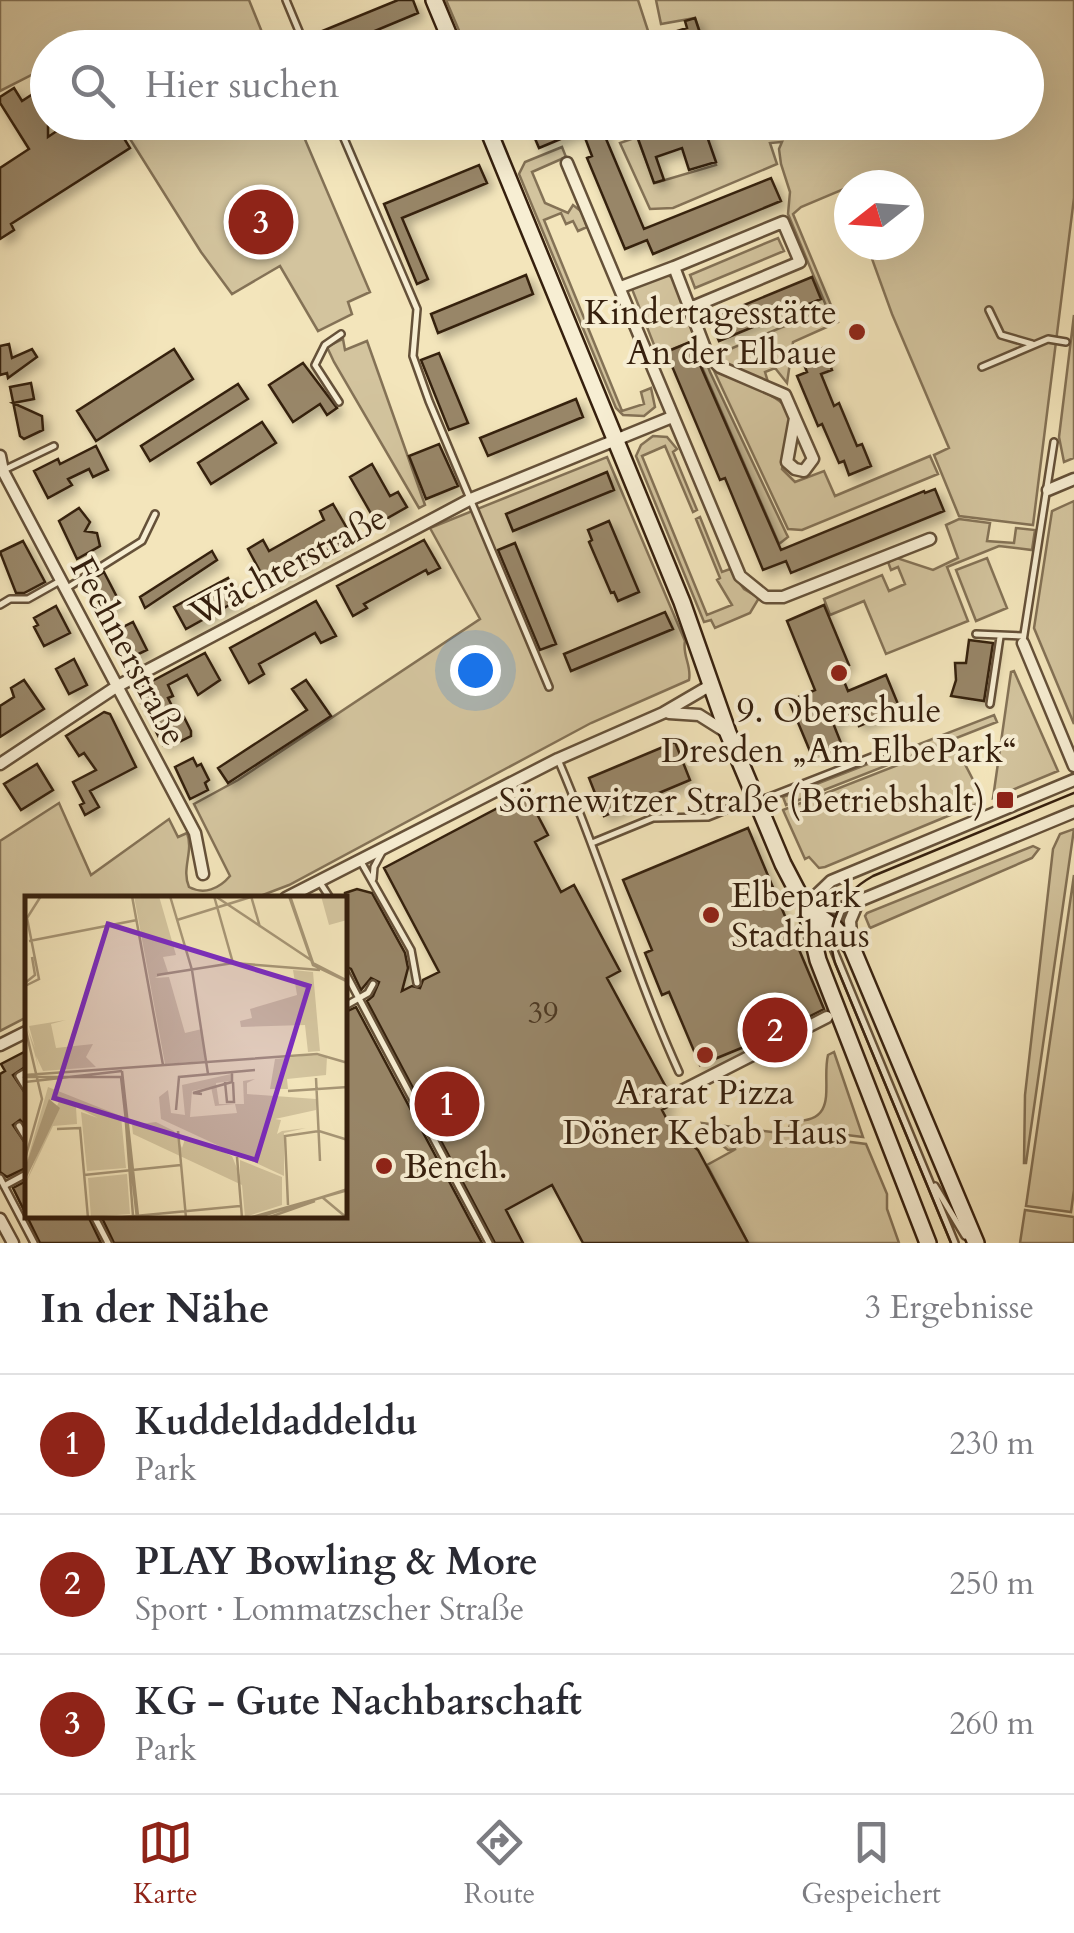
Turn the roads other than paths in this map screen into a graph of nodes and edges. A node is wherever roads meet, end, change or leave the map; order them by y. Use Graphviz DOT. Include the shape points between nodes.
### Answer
graph roads {
  1 [pos="286,0"];
  2 [pos="434,0"];
  3 [pos="298,30"];
  4 [pos="446,30"];
  5 [pos="346,140"];
  6 [pos="492,140"];
  7 [pos="567,163"];
  8 [pos="674,267"];
  9 [pos="620,287"];
  10 [pos="690,308"];
  11 [pos="989,310"];
  12 [pos="341,334"];
  13 [pos="1066,342"];
  14 [pos="1035,344"];
  15 [pos="982,367"];
  16 [pos="339,402"];
  17 [pos="672,418"];
  18 [pos="795,418"];
  19 [pos="615,440"];
  20 [pos="1054,442"];
  21 [pos="54,446"];
  22 [pos="0,456"];
  23 [pos="1,472"];
  24 [pos="1074,479"];
  25 [pos="1048,490"];
  26 [pos="471,499"];
  27 [pos="155,514"];
  28 [pos="930,539"];
  29 [pos="62,585"];
  30 [pos="0,605"];
  31 [pos="976,634"];
  32 [pos="1000,637"];
  33 [pos="1023,639"];
  34 [pos="711,685"];
  35 [pos="548,687"];
  36 [pos="116,688"];
  37 [pos="990,704"];
  38 [pos="663,713"];
  39 [pos="728,733"];
  40 [pos="905,744"];
  41 [pos="558,759"];
  42 [pos="0,764"];
  43 [pos="1074,766"];
  44 [pos="1074,780"];
  45 [pos="756,800"];
  46 [pos="1074,812"];
  47 [pos="592,842"];
  48 [pos="384,848"];
  49 [pos="360,860"];
  50 [pos="202,874"];
  51 [pos="319,880"];
  52 [pos="373,882"];
  53 [pos="290,896"];
  54 [pos="329,896"];
  55 [pos="858,902"];
  56 [pos="806,906"];
  57 [pos="842,908"];
  58 [pos="835,928"];
  59 [pos="852,948"];
  60 [pos="836,955"];
  61 [pos="348,978"];
  62 [pos="418,983"];
  63 [pos="373,984"];
  64 [pos="358,998"];
  65 [pos="348,1004"];
  66 [pos="827,1018"];
  67 [pos="25,1033"];
  68 [pos="3,1046"];
  69 [pos="679,1072"];
  70 [pos="25,1073"];
  71 [pos="19,1076"];
  72 [pos="10,1081"];
  73 [pos="25,1087"];
  74 [pos="674,1095"];
  75 [pos="20,1126"];
  76 [pos="25,1136"];
  77 [pos="925,1171"];
  78 [pos="25,1175"];
  79 [pos="0,1178"];
  80 [pos="4,1186"];
  81 [pos="95,1218"];
  82 [pos="0,1219"];
  83 [pos="13,1243"];
  84 [pos="34,1243"];
  85 [pos="108,1243"];
  86 [pos="489,1243"];
  87 [pos="928,1243"];
  88 [pos="955,1243"];
  89 [pos="973,1243"];
  1 -- 3 [label="lane"];
  2 -- 4 [label="main road"];
  5 -- 26 [label="lane" via="416,309 413,356"];
  6 -- 19 [label="main road"];
  7 -- 9 [label="street"];
  8 -- 9 [label="street"];
  8 -- 10 [label="street"];
  8 -- 10 [label="street" via="783,222 800,262"];
  9 -- 17 [label="street"];
  10 -- 18 [label="street" via="708,356 785,395"];
  11 -- 14 [label="lane" via="1001,335"];
  12 -- 16 [label="lane" via="314,365"];
  13 -- 14 [label="lane"];
  14 -- 15 [label="lane"];
  17 -- 19 [label="street, Wächterstraße"];
  17 -- 28 [label="street" via="740,576 766,597 783,597"];
  19 -- 26 [label="street, Wächterstraße"];
  19 -- 34 [label="main road"];
  20 -- 25 [label="lane"];
  21 -- 23 [label="lane"];
  22 -- 23 [label="street, Fechnerstraße"];
  23 -- 29 [label="street, Fechnerstraße"];
  24 -- 25 [label="street"];
  25 -- 33 [label="lane"];
  26 -- 35 [label="lane"];
  26 -- 36 [label="street, Wächterstraße"];
  27 -- 29 [label="lane" via="142,541"];
  29 -- 30 [label="lane"];
  29 -- 36 [label="street, Fechnerstraße"];
  31 -- 32 [label="lane"];
  32 -- 33 [label="lane"];
  32 -- 37 [label="lane"];
  33 -- 43 [label="street"];
  34 -- 38 [label="street"];
  34 -- 39 [label="main road"];
  36 -- 42 [label="street, Wächterstraße"];
  36 -- 50 [label="street, Fechnerstraße" via="195,833"];
  38 -- 39 [label="street" via="693,712"];
  38 -- 41 [label="street"];
  39 -- 45 [label="main road"];
  40 -- 45 [label="lane"];
  41 -- 47 [label="lane"];
  41 -- 48 [label="street"];
  44 -- 56 [label="street" via="831,881"];
  45 -- 47 [label="lane" via="708,817 653,818"];
  45 -- 56 [label="main road"];
  46 -- 55 [label="street"];
  47 -- 69 [label="lane"];
  48 -- 49 [label="street"];
  48 -- 52 [label="lane"];
  49 -- 51 [label="street"];
  49 -- 52 [label="lane"];
  51 -- 53 [label="street"];
  51 -- 54 [label="lane"];
  52 -- 62 [label="lane" via="411,950"];
  55 -- 57 [label="street"];
  55 -- 59 [label="street" via="850,921"];
  56 -- 57 [label="street"];
  56 -- 58 [label="main road"];
  56 -- 60 [label="lane"];
  56 -- 87 [label="main road" via="818,960"];
  57 -- 58 [label="lane"];
  58 -- 59 [label="main road"];
  58 -- 60 [label="lane"];
  59 -- 89 [label="main road"];
  60 -- 77 [label="lane"];
  61 -- 64 [label="lane"];
  63 -- 64 [label="lane"];
  64 -- 65 [label="lane"];
  64 -- 86 [label="lane"];
  66 -- 74 [label="street"];
  67 -- 68 [label="street"];
  70 -- 71 [label="lane"];
  71 -- 72 [label="lane"];
  71 -- 73 [label="lane"];
  75 -- 76 [label="lane"];
  77 -- 88 [label="lane"];
  77 -- 89 [label="lane"];
  78 -- 80 [label="lane"];
  79 -- 80 [label="lane"];
  80 -- 84 [label="lane"];
  81 -- 85 [label="lane"];
  82 -- 83 [label="street"];
}
